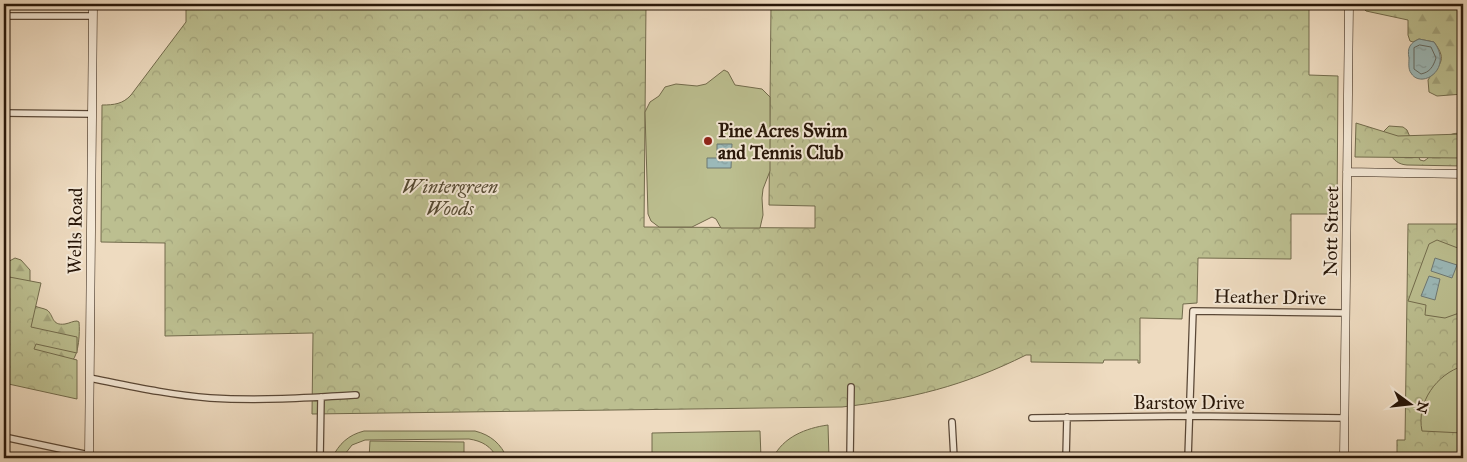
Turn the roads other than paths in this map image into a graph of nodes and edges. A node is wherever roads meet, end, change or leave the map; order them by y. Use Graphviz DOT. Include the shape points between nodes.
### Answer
graph roads {
  1 [pos="93,4"];
  2 [pos="1349,4"];
  3 [pos="4,16"];
  4 [pos="93,16"];
  5 [pos="4,113"];
  6 [pos="92,114"];
  7 [pos="1348,172"];
  8 [pos="1463,174"];
  9 [pos="1346,313"];
  10 [pos="90,378"];
  11 [pos="851,387"];
  12 [pos="356,395"];
  13 [pos="321,397"];
  14 [pos="1189,416"];
  15 [pos="1067,417"];
  16 [pos="1032,418"];
  17 [pos="1345,418"];
  18 [pos="952,422"];
  19 [pos="4,437"];
  20 [pos="89,457"];
  21 [pos="320,458"];
  22 [pos="850,458"];
  23 [pos="954,458"];
  24 [pos="1066,458"];
  25 [pos="1188,458"];
  26 [pos="1344,458"];
  1 -- 4 [label="street, Wells Road"];
  2 -- 7 [label="street, Nott Street"];
  3 -- 4 [label="street"];
  4 -- 6 [label="street, Wells Road"];
  5 -- 6 [label="street"];
  6 -- 10 [label="street, Wells Road"];
  7 -- 8 [label="street"];
  7 -- 9 [label="street, Nott Street"];
  9 -- 14 [label="street, Heather Drive" via="1194,311"];
  9 -- 17 [label="street, Nott Street"];
  10 -- 13 [label="street" via="209,398"];
  10 -- 20 [label="street, Wells Road"];
  11 -- 22 [label="street"];
  12 -- 13 [label="street"];
  13 -- 21 [label="street"];
  14 -- 15 [label="street, Barstow Drive"];
  14 -- 17 [label="street, Barstow Drive"];
  14 -- 25 [label="street"];
  15 -- 16 [label="street, Barstow Drive"];
  15 -- 24 [label="street"];
  17 -- 26 [label="street, Nott Street"];
  18 -- 23 [label="street"];
  19 -- 20 [label="street"];
}
